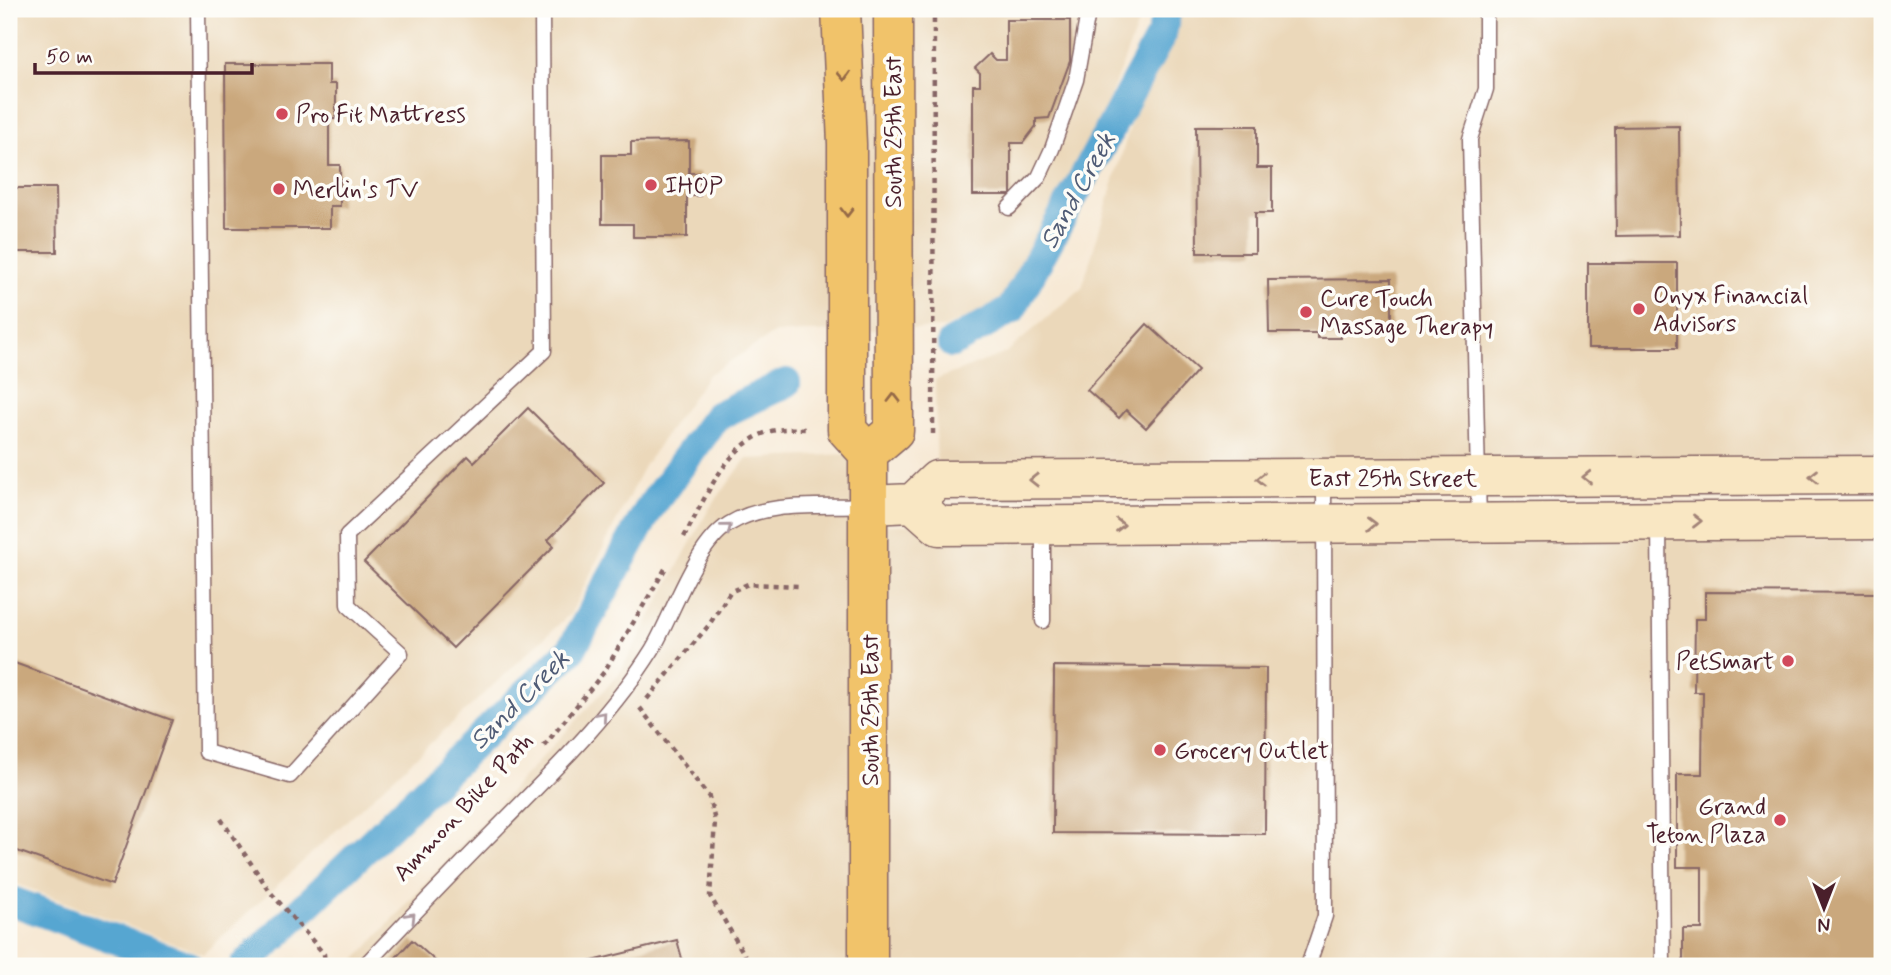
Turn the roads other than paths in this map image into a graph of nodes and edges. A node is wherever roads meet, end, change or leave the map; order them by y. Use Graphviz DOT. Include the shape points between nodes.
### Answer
graph roads {
  1 [pos="198,9"];
  2 [pos="542,9"];
  3 [pos="841,9"];
  4 [pos="893,9"];
  5 [pos="1072,9"];
  6 [pos="1486,9"];
  7 [pos="1009,208"];
  8 [pos="868,453"];
  9 [pos="1882,475"];
  10 [pos="1477,477"];
  11 [pos="1324,478"];
  12 [pos="913,503"];
  13 [pos="869,505"];
  14 [pos="1882,520"];
  15 [pos="1659,521"];
  16 [pos="1479,523"];
  17 [pos="1325,524"];
  18 [pos="1043,526"];
  19 [pos="1043,621"];
  20 [pos="364,966"];
  21 [pos="868,966"];
  22 [pos="1308,966"];
  23 [pos="1663,966"];
  1 -- 2 [label="lane" via="206,752 290,776 401,653 348,605 347,535 544,351"];
  3 -- 8 [label="main road, South 25th East, one-way" via="847,144 847,430"];
  8 -- 4 [label="main road, South 25th East, one-way" via="894,432"];
  5 -- 7 [label="lane" via="1088,12 1076,80 1039,177"];
  6 -- 10 [label="lane" via="1486,89 1470,139"];
  8 -- 13 [label="main road, South 25th East"];
  9 -- 10 [label="street, East 25th Street, one-way"];
  10 -- 11 [label="street, East 25th Street"];
  10 -- 16 [label="lane"];
  11 -- 12 [label="street, East 25th Street, one-way" via="937,480"];
  11 -- 17 [label="lane"];
  12 -- 13 [label="street"];
  12 -- 18 [label="street, East 25th Street" via="939,526"];
  20 -- 13 [label="lane, one-way" via="557,767 622,692 652,649 705,551 726,526 750,513 773,508"];
  13 -- 21 [label="main road, South 25th East"];
  15 -- 14 [label="street, East 25th Street, one-way"];
  15 -- 16 [label="street, East 25th Street"];
  15 -- 23 [label="lane"];
  17 -- 16 [label="street, East 25th Street, one-way"];
  18 -- 17 [label="street, East 25th Street, one-way"];
  17 -- 22 [label="lane" via="1325,916"];
  18 -- 19 [label="lane"];
}
